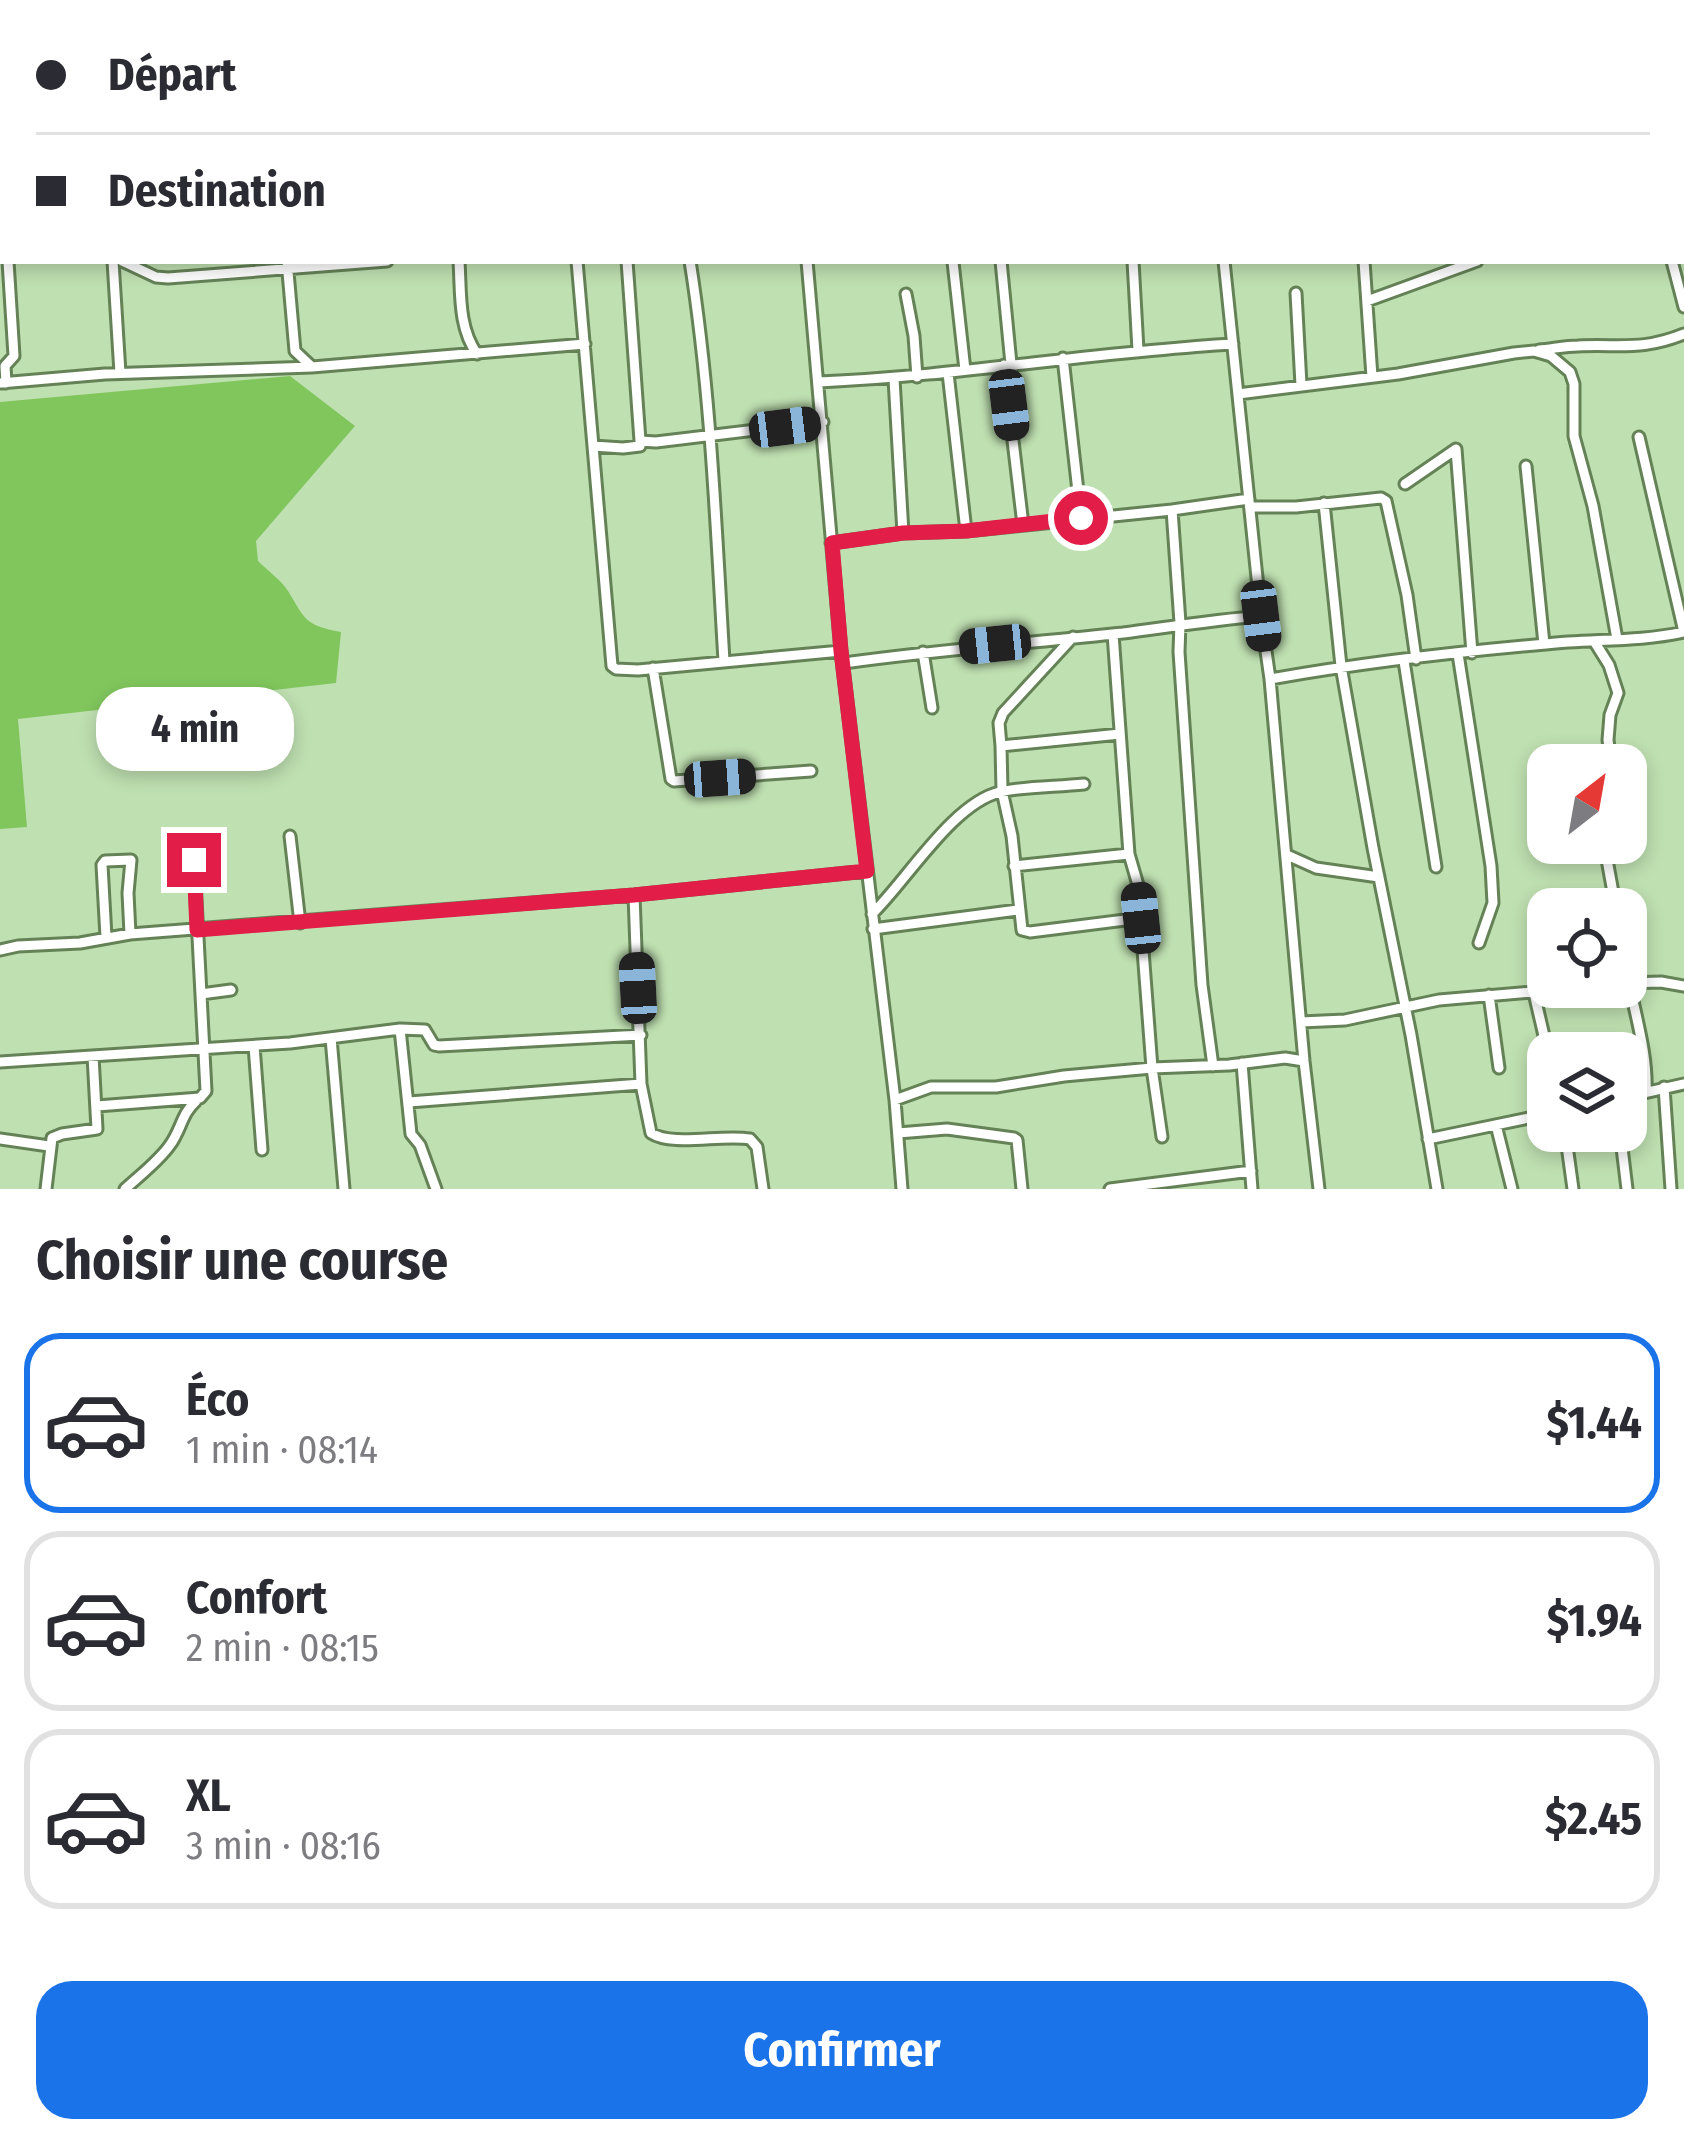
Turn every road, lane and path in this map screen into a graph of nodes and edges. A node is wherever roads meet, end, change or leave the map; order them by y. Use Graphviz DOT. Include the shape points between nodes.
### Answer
graph roads {
  1 [pos="8,264"];
  2 [pos="117,264"];
  3 [pos="124,264"];
  4 [pos="327,264"];
  5 [pos="459,264"];
  6 [pos="577,264"];
  7 [pos="627,264"];
  8 [pos="690,264"];
  9 [pos="807,264"];
  10 [pos="953,264"];
  11 [pos="1001,264"];
  12 [pos="1133,264"];
  13 [pos="1224,264"];
  14 [pos="1364,264"];
  15 [pos="1425,264"];
  16 [pos="1469,264"];
  17 [pos="1672,264"];
  18 [pos="287,266"];
  19 [pos="1426,278"];
  20 [pos="1296,293"];
  21 [pos="907,294"];
  22 [pos="1367,301"];
  23 [pos="1684,308"];
  24 [pos="1684,334"];
  25 [pos="584,344"];
  26 [pos="1233,344"];
  27 [pos="1138,350"];
  28 [pos="1534,351"];
  29 [pos="477,354"];
  30 [pos="1063,358"];
  31 [pos="1008,364"];
  32 [pos="312,367"];
  33 [pos="965,370"];
  34 [pos="120,373"];
  35 [pos="948,373"];
  36 [pos="917,377"];
  37 [pos="1372,377"];
  38 [pos="894,379"];
  39 [pos="819,382"];
  40 [pos="3,383"];
  41 [pos="1301,386"];
  42 [pos="1238,394"];
  43 [pos="823,422"];
  44 [pos="710,436"];
  45 [pos="1639,437"];
  46 [pos="640,441"];
  47 [pos="593,446"];
  48 [pos="1526,466"];
  49 [pos="1405,484"];
  50 [pos="1249,503"];
  51 [pos="1324,503"];
  52 [pos="1172,510"];
  53 [pos="1081,518"];
  54 [pos="1022,525"];
  55 [pos="966,531"];
  56 [pos="903,533"];
  57 [pos="832,543"];
  58 [pos="1261,616"];
  59 [pos="1180,623"];
  60 [pos="1684,632"];
  61 [pos="1113,634"];
  62 [pos="1073,637"];
  63 [pos="1617,639"];
  64 [pos="1594,640"];
  65 [pos="1544,644"];
  66 [pos="922,652"];
  67 [pos="1472,653"];
  68 [pos="1458,654"];
  69 [pos="842,657"];
  70 [pos="1410,660"];
  71 [pos="724,662"];
  72 [pos="1341,666"];
  73 [pos="653,668"];
  74 [pos="1270,679"];
  75 [pos="932,709"];
  76 [pos="1120,734"];
  77 [pos="1609,744"];
  78 [pos="1001,746"];
  79 [pos="811,771"];
  80 [pos="1084,784"];
  81 [pos="1002,791"];
  82 [pos="290,836"];
  83 [pos="1129,854"];
  84 [pos="1287,855"];
  85 [pos="169,856"];
  86 [pos="1014,866"];
  87 [pos="1436,867"];
  88 [pos="867,871"];
  89 [pos="1379,877"];
  90 [pos="634,895"];
  91 [pos="1018,910"];
  92 [pos="872,914"];
  93 [pos="1141,918"];
  94 [pos="300,923"];
  95 [pos="873,929"];
  96 [pos="197,930"];
  97 [pos="130,934"];
  98 [pos="106,937"];
  99 [pos="1479,943"];
  100 [pos="0,950"];
  101 [pos="1647,984"];
  102 [pos="1684,986"];
  103 [pos="231,990"];
  104 [pos="1527,993"];
  105 [pos="201,994"];
  106 [pos="1489,995"];
  107 [pos="1404,1005"];
  108 [pos="1300,1022"];
  109 [pos="400,1028"];
  110 [pos="641,1036"];
  111 [pos="332,1038"];
  112 [pos="1304,1038"];
  113 [pos="254,1046"];
  114 [pos="205,1048"];
  115 [pos="93,1056"];
  116 [pos="1285,1058"];
  117 [pos="1304,1061"];
  118 [pos="0,1062"];
  119 [pos="1242,1063"];
  120 [pos="1213,1066"];
  121 [pos="1152,1068"];
  122 [pos="1498,1068"];
  123 [pos="641,1084"];
  124 [pos="1684,1084"];
  125 [pos="1664,1088"];
  126 [pos="1647,1092"];
  127 [pos="200,1097"];
  128 [pos="895,1100"];
  129 [pos="409,1102"];
  130 [pos="97,1106"];
  131 [pos="1527,1118"];
  132 [pos="1496,1125"];
  133 [pos="898,1133"];
  134 [pos="1162,1137"];
  135 [pos="1428,1138"];
  136 [pos="0,1139"];
  137 [pos="49,1146"];
  138 [pos="262,1150"];
  139 [pos="1568,1152"];
  140 [pos="1623,1152"];
  141 [pos="1250,1171"];
  142 [pos="1182,1184"];
  143 [pos="46,1189"];
  144 [pos="125,1189"];
  145 [pos="344,1189"];
  146 [pos="436,1189"];
  147 [pos="763,1189"];
  148 [pos="902,1189"];
  149 [pos="1022,1189"];
  150 [pos="1110,1189"];
  151 [pos="1252,1189"];
  152 [pos="1319,1189"];
  153 [pos="1437,1189"];
  154 [pos="1512,1189"];
  155 [pos="1573,1189"];
  156 [pos="1628,1189"];
  157 [pos="1671,1189"];
  1 -- 40 [label="street" via="14,357"];
  2 -- 34 [label="street"];
  3 -- 18 [label="street" via="168,278"];
  4 -- 18 [label="street"];
  5 -- 29 [label="street" via="464,326"];
  6 -- 25 [label="street"];
  7 -- 46 [label="street"];
  8 -- 44 [label="street"];
  9 -- 39 [label="street"];
  10 -- 33 [label="street"];
  11 -- 31 [label="street"];
  12 -- 27 [label="street"];
  13 -- 26 [label="street"];
  14 -- 22 [label="street"];
  15 -- 19 [label="street"];
  16 -- 19 [label="street"];
  17 -- 23 [label="street"];
  18 -- 32 [label="street" via="295,351"];
  19 -- 22 [label="street"];
  20 -- 41 [label="street"];
  21 -- 36 [label="street"];
  22 -- 37 [label="street"];
  24 -- 28 [label="street" via="1633,348"];
  25 -- 29 [label="street"];
  25 -- 47 [label="street"];
  26 -- 27 [label="street"];
  26 -- 42 [label="street"];
  27 -- 30 [label="street"];
  28 -- 37 [label="street"];
  28 -- 63 [label="street" via="1561,363 1574,383 1574,436"];
  29 -- 32 [label="street"];
  30 -- 31 [label="street"];
  30 -- 53 [label="street"];
  31 -- 33 [label="street"];
  31 -- 54 [label="street"];
  32 -- 34 [label="street"];
  33 -- 35 [label="street"];
  34 -- 40 [label="street"];
  35 -- 36 [label="street"];
  35 -- 55 [label="street"];
  36 -- 38 [label="street"];
  37 -- 41 [label="street"];
  38 -- 39 [label="street"];
  38 -- 56 [label="street"];
  39 -- 43 [label="street"];
  41 -- 42 [label="street"];
  42 -- 50 [label="street"];
  43 -- 44 [label="street"];
  43 -- 57 [label="street"];
  44 -- 46 [label="street"];
  44 -- 71 [label="street"];
  45 -- 60 [label="street"];
  46 -- 47 [label="street" via="632,448"];
  47 -- 73 [label="street" via="612,664"];
  48 -- 65 [label="street"];
  49 -- 67 [label="street" via="1456,449"];
  50 -- 51 [label="street"];
  50 -- 52 [label="street"];
  50 -- 58 [label="street"];
  51 -- 70 [label="street" via="1387,502 1407,595"];
  51 -- 72 [label="street"];
  52 -- 53 [label="street"];
  52 -- 59 [label="street"];
  53 -- 54 [label="street"];
  54 -- 55 [label="street"];
  55 -- 56 [label="street"];
  56 -- 57 [label="street"];
  57 -- 69 [label="street"];
  58 -- 59 [label="street"];
  58 -- 74 [label="street"];
  59 -- 61 [label="street"];
  59 -- 120 [label="street"];
  60 -- 63 [label="street"];
  61 -- 62 [label="street"];
  61 -- 76 [label="street"];
  62 -- 66 [label="street"];
  62 -- 78 [label="street" via="1003,713"];
  63 -- 64 [label="street"];
  64 -- 65 [label="street"];
  64 -- 77 [label="street" via="1618,693"];
  65 -- 67 [label="street"];
  66 -- 69 [label="street"];
  66 -- 75 [label="street"];
  67 -- 68 [label="street"];
  68 -- 70 [label="street"];
  68 -- 99 [label="street" via="1491,866 1493,903"];
  69 -- 71 [label="street"];
  69 -- 88 [label="street"];
  70 -- 72 [label="street"];
  70 -- 87 [label="street"];
  71 -- 73 [label="street"];
  72 -- 74 [label="street"];
  72 -- 89 [label="street"];
  73 -- 79 [label="street" via="674,781"];
  74 -- 84 [label="street"];
  76 -- 78 [label="street"];
  76 -- 83 [label="street"];
  78 -- 81 [label="street"];
  80 -- 81 [label="street"];
  81 -- 86 [label="street"];
  81 -- 92 [label="street" via="950,824"];
  82 -- 94 [label="street"];
  83 -- 86 [label="street"];
  83 -- 93 [label="street"];
  84 -- 89 [label="street"];
  84 -- 108 [label="street"];
  85 -- 96 [label="street" via="193,857"];
  86 -- 91 [label="street"];
  88 -- 90 [label="street"];
  88 -- 92 [label="street"];
  89 -- 107 [label="street"];
  90 -- 94 [label="street"];
  90 -- 110 [label="street"];
  91 -- 93 [label="street" via="1025,932"];
  91 -- 95 [label="street"];
  92 -- 95 [label="street"];
  93 -- 121 [label="street"];
  94 -- 96 [label="street"];
  95 -- 128 [label="street"];
  96 -- 97 [label="street"];
  96 -- 105 [label="street"];
  97 -- 98 [label="street"];
  97 -- 98 [label="street" via="131,860 105,861"];
  98 -- 100 [label="street"];
  101 -- 102 [label="street"];
  103 -- 105 [label="street"];
  104 -- 106 [label="street"];
  105 -- 114 [label="street"];
  106 -- 107 [label="street"];
  106 -- 122 [label="street"];
  107 -- 108 [label="street"];
  107 -- 135 [label="street"];
  108 -- 112 [label="street"];
  109 -- 110 [label="street" via="425,1030 446,1047"];
  109 -- 111 [label="street"];
  109 -- 129 [label="street"];
  110 -- 123 [label="street"];
  111 -- 113 [label="street"];
  111 -- 145 [label="street"];
  112 -- 116 [label="street"];
  112 -- 117 [label="street"];
  113 -- 114 [label="street"];
  113 -- 138 [label="street"];
  114 -- 115 [label="street"];
  114 -- 127 [label="street"];
  115 -- 118 [label="street"];
  115 -- 130 [label="street"];
  116 -- 117 [label="street"];
  116 -- 119 [label="street"];
  117 -- 152 [label="street"];
  119 -- 120 [label="street"];
  119 -- 141 [label="street"];
  120 -- 121 [label="street"];
  121 -- 128 [label="street" via="931,1087"];
  121 -- 134 [label="street"];
  123 -- 129 [label="street"];
  123 -- 147 [label="street" via="655,1137 750,1139"];
  124 -- 125 [label="street"];
  125 -- 126 [label="street"];
  125 -- 157 [label="street"];
  127 -- 130 [label="street"];
  127 -- 144 [label="street" via="166,1151"];
  128 -- 133 [label="street"];
  129 -- 146 [label="street" via="411,1134"];
  130 -- 137 [label="street" via="96,1131 55,1135"];
  131 -- 132 [label="street"];
  132 -- 135 [label="street"];
  132 -- 154 [label="street"];
  133 -- 148 [label="street"];
  133 -- 149 [label="street" via="947,1129 1016,1139"];
  135 -- 153 [label="street"];
  136 -- 137 [label="street"];
  137 -- 143 [label="street"];
  139 -- 155 [label="street"];
  140 -- 156 [label="street"];
  141 -- 142 [label="street"];
  141 -- 151 [label="street"];
  142 -- 150 [label="street"];
}
